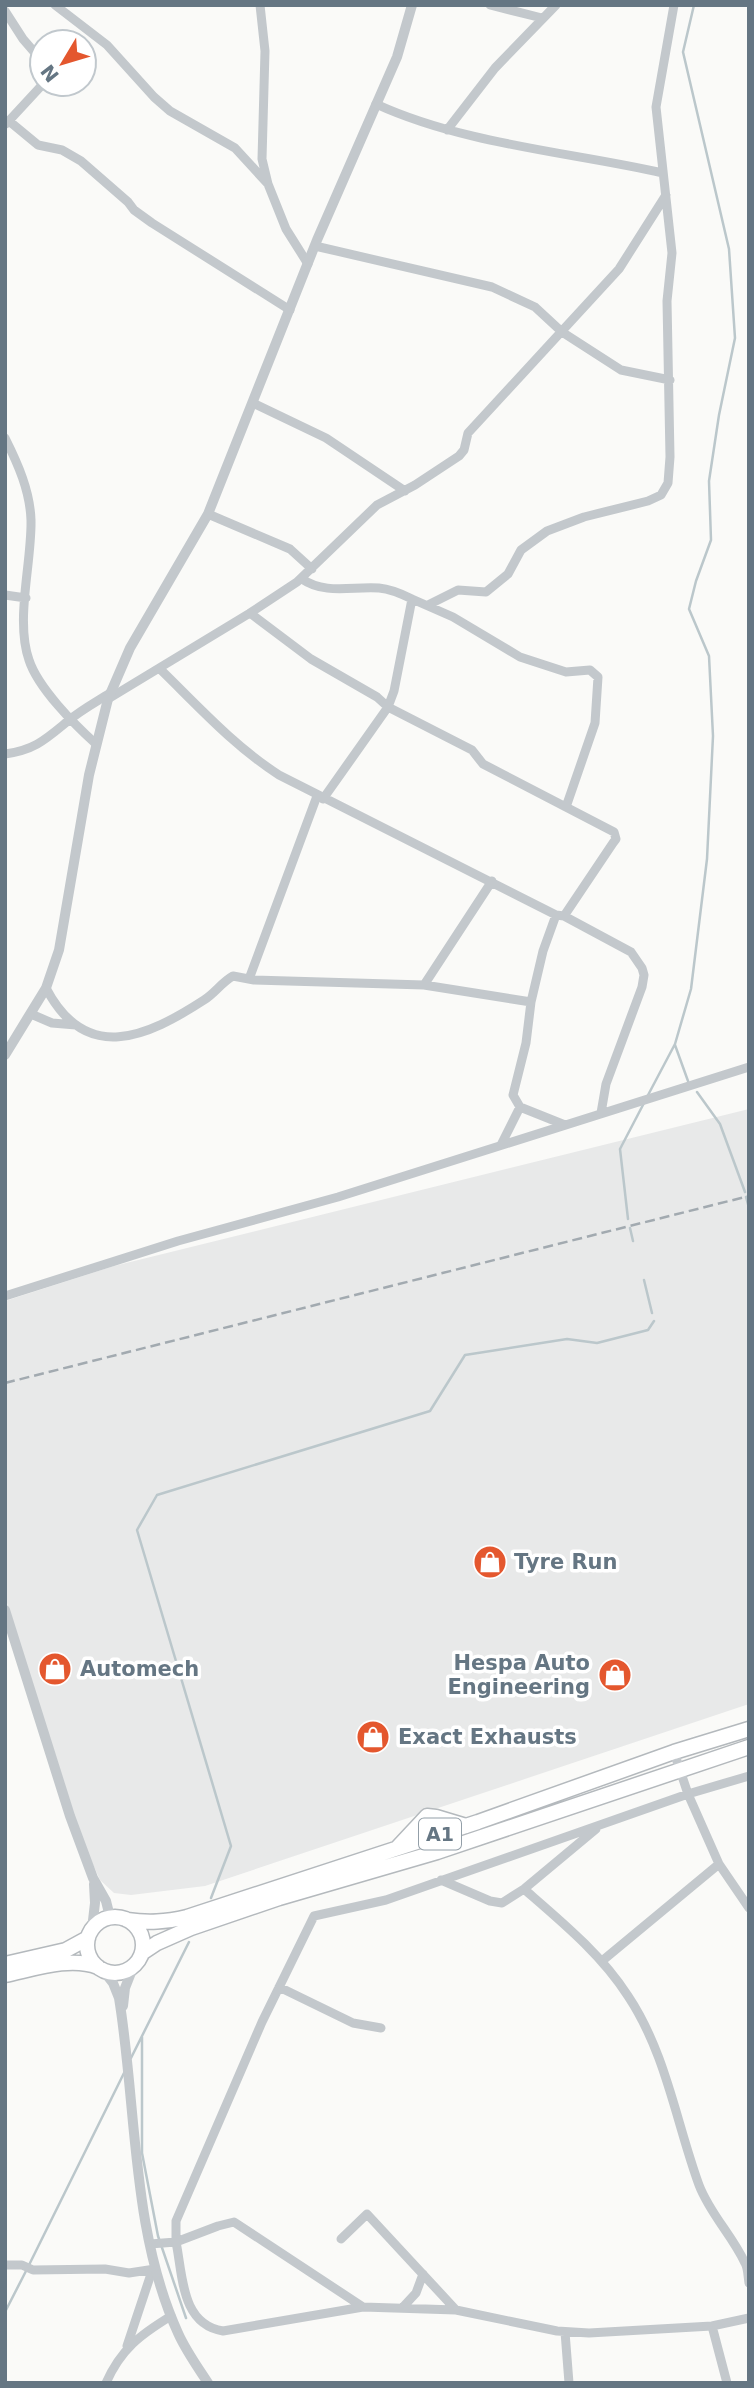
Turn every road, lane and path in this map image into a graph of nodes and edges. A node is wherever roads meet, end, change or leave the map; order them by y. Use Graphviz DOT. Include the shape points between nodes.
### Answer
graph roads {
  1 [pos="55,5"];
  2 [pos="260,5"];
  3 [pos="412,5"];
  4 [pos="490,5"];
  5 [pos="555,5"];
  6 [pos="674,5"];
  7 [pos="5,11"];
  8 [pos="542,18"];
  9 [pos="28,45"];
  10 [pos="30,98"];
  11 [pos="376,104"];
  12 [pos="7,122"];
  13 [pos="447,130"];
  14 [pos="663,173"];
  15 [pos="268,184"];
  16 [pos="666,195"];
  17 [pos="314,246"];
  18 [pos="308,264"];
  19 [pos="290,310"];
  20 [pos="562,332"];
  21 [pos="670,380"];
  22 [pos="253,403"];
  23 [pos="5,438"];
  24 [pos="405,491"];
  25 [pos="208,514"];
  26 [pos="312,569"];
  27 [pos="302,579"];
  28 [pos="5,595"];
  29 [pos="26,597"];
  30 [pos="412,599"];
  31 [pos="428,605"];
  32 [pos="250,613"];
  33 [pos="160,669"];
  34 [pos="110,696"];
  35 [pos="388,707"];
  36 [pos="69,720"];
  37 [pos="96,744"];
  38 [pos="5,754"];
  39 [pos="320,797"];
  40 [pos="566,807"];
  41 [pos="492,881"];
  42 [pos="560,916"];
  43 [pos="249,979"];
  44 [pos="424,985"];
  45 [pos="46,988"];
  46 [pos="531,1002"];
  47 [pos="32,1014"];
  48 [pos="76,1025"];
  49 [pos="5,1055"];
  50 [pos="749,1067"];
  51 [pos="520,1107"];
  52 [pos="601,1113"];
  53 [pos="565,1125"];
  54 [pos="500,1145"];
  55 [pos="5,1297"];
  56 [pos="5,1610"];
  57 [pos="749,1729"];
  58 [pos="749,1746"];
  59 [pos="674,1752"];
  60 [pos="680,1768"];
  61 [pos="749,1776"];
  62 [pos="688,1794"];
  63 [pos="600,1825"];
  64 [pos="466,1826"];
  65 [pos="398,1848"];
  66 [pos="719,1864"];
  67 [pos="93,1878"];
  68 [pos="441,1881"];
  69 [pos="524,1889"];
  70 [pos="749,1908"];
  71 [pos="110,1917"];
  72 [pos="127,1920"];
  73 [pos="90,1934"];
  74 [pos="138,1959"];
  75 [pos="602,1961"];
  76 [pos="5,1964"];
  77 [pos="100,1968"];
  78 [pos="5,1975"];
  79 [pos="279,1987"];
  80 [pos="122,2018"];
  81 [pos="382,2028"];
  82 [pos="341,2239"];
  83 [pos="176,2242"];
  84 [pos="150,2244"];
  85 [pos="748,2264"];
  86 [pos="5,2265"];
  87 [pos="154,2270"];
  88 [pos="423,2274"];
  89 [pos="749,2283"];
  90 [pos="363,2307"];
  91 [pos="403,2307"];
  92 [pos="456,2309"];
  93 [pos="171,2316"];
  94 [pos="749,2318"];
  95 [pos="712,2326"];
  96 [pos="565,2332"];
  97 [pos="127,2347"];
  98 [pos="106,2383"];
  99 [pos="208,2383"];
  100 [pos="569,2383"];
  101 [pos="727,2383"];
  1 -- 15 [label="street" via="107,45 170,111 235,148"];
  2 -- 15 [label="street" via="265,51 262,159"];
  3 -- 11 [label="street" via="397,57"];
  4 -- 8 [label="street"];
  5 -- 8 [label="street"];
  6 -- 14 [label="street" via="656,107"];
  7 -- 9 [label="street"];
  8 -- 13 [label="street"];
  10 -- 12 [label="street"];
  11 -- 13 [label="street"];
  11 -- 17 [label="street"];
  12 -- 19 [label="street" via="38,145 62,150 81,161 152,223"];
  13 -- 14 [label="street"];
  14 -- 16 [label="street"];
  15 -- 18 [label="street" via="286,229"];
  16 -- 20 [label="street" via="619,269"];
  16 -- 21 [label="street" via="672,253 667,301"];
  17 -- 18 [label="street"];
  17 -- 20 [label="street" via="492,288 535,307"];
  18 -- 19 [label="street"];
  19 -- 22 [label="street"];
  20 -- 21 [label="street" via="621,370"];
  20 -- 24 [label="street" via="468,433 459,456"];
  21 -- 31 [label="street" via="668,483 661,495 547,531 521,550 508,574 492,589 477,593 458,590"];
  22 -- 24 [label="street" via="326,438"];
  22 -- 25 [label="street"];
  23 -- 29 [label="street" via="22,471 31,519"];
  24 -- 26 [label="street" via="377,505"];
  25 -- 26 [label="street" via="290,549"];
  25 -- 34 [label="street" via="130,648"];
  26 -- 27 [label="street"];
  27 -- 30 [label="street" via="314,587 380,588"];
  27 -- 32 [label="street"];
  28 -- 29 [label="street"];
  29 -- 36 [label="street" via="28,659"];
  30 -- 31 [label="street"];
  30 -- 35 [label="street"];
  31 -- 40 [label="street" via="520,657 566,672 590,670 598,677 595,723"];
  32 -- 33 [label="street"];
  32 -- 35 [label="street" via="311,659"];
  33 -- 34 [label="street"];
  33 -- 39 [label="street" via="256,760"];
  34 -- 36 [label="street"];
  34 -- 37 [label="street"];
  35 -- 39 [label="street"];
  35 -- 40 [label="street" via="472,750 483,764"];
  36 -- 37 [label="street"];
  36 -- 38 [label="street" via="32,748"];
  37 -- 45 [label="street" via="62,937"];
  39 -- 41 [label="street"];
  39 -- 43 [label="street"];
  40 -- 42 [label="street" via="611,830 616,839"];
  41 -- 42 [label="street"];
  41 -- 44 [label="street"];
  42 -- 46 [label="street" via="543,951"];
  42 -- 52 [label="street" via="631,952 644,975 606,1084"];
  43 -- 44 [label="street"];
  43 -- 48 [label="street" via="233,976 207,998 138,1034 114,1039"];
  44 -- 46 [label="street"];
  45 -- 47 [label="street"];
  45 -- 48 [label="street"];
  46 -- 51 [label="street" via="513,1095"];
  47 -- 48 [label="street" via="52,1023"];
  47 -- 49 [label="street"];
  50 -- 52 [label="street"];
  51 -- 53 [label="street"];
  51 -- 54 [label="street"];
  52 -- 53 [label="street"];
  53 -- 54 [label="street"];
  54 -- 55 [label="street"];
  56 -- 67 [label="street"];
  57 -- 59 [label="highway, A1"];
  58 -- 60 [label="highway, A1"];
  59 -- 60 [label="street"];
  59 -- 64 [label="highway, A1"];
  60 -- 62 [label="street"];
  60 -- 74 [label="highway, A1" via="438,1852 191,1928 157,1943"];
  61 -- 62 [label="street"];
  62 -- 63 [label="street"];
  62 -- 66 [label="street"];
  63 -- 68 [label="street"];
  63 -- 69 [label="street"];
  64 -- 65 [label="highway, A1"];
  64 -- 65 [label="highway" via="427,1816"];
  65 -- 72 [label="highway, A1" via="187,1917 162,1923"];
  66 -- 70 [label="street"];
  66 -- 75 [label="street"];
  67 -- 71 [label="street"];
  67 -- 73 [label="street"];
  68 -- 69 [label="street" via="498,1903"];
  68 -- 79 [label="street" via="386,1900 314,1916"];
  69 -- 75 [label="street"];
  71 -- 72 [label="highway, A1"];
  71 -- 73 [label="highway"];
  72 -- 74 [label="highway" via="141,1934"];
  73 -- 76 [label="highway" via="66,1950"];
  73 -- 77 [label="highway" via="89,1954"];
  74 -- 77 [label="highway, A1" via="118,1972"];
  74 -- 80 [label="street" via="125,1988"];
  75 -- 85 [label="street" via="630,1998 653,2044 710,2208"];
  77 -- 78 [label="highway, A1" via="69,1963"];
  77 -- 80 [label="street" via="113,1983"];
  79 -- 81 [label="street" via="352,2023"];
  79 -- 83 [label="street" via="176,2221"];
  80 -- 84 [label="street"];
  82 -- 88 [label="street" via="367,2214"];
  83 -- 84 [label="street"];
  83 -- 90 [label="street" via="234,2222"];
  83 -- 90 [label="street" via="188,2304 199,2322 212,2329 223,2331"];
  84 -- 87 [label="street"];
  85 -- 89 [label="street"];
  86 -- 87 [label="street" via="33,2270"];
  87 -- 93 [label="street"];
  87 -- 97 [label="street"];
  88 -- 91 [label="street" via="416,2293"];
  88 -- 92 [label="street"];
  90 -- 91 [label="street"];
  91 -- 92 [label="street"];
  92 -- 96 [label="street"];
  93 -- 97 [label="street"];
  93 -- 99 [label="street"];
  94 -- 95 [label="street"];
  95 -- 96 [label="street"];
  95 -- 101 [label="street"];
  96 -- 100 [label="street"];
  97 -- 98 [label="street"];
}
